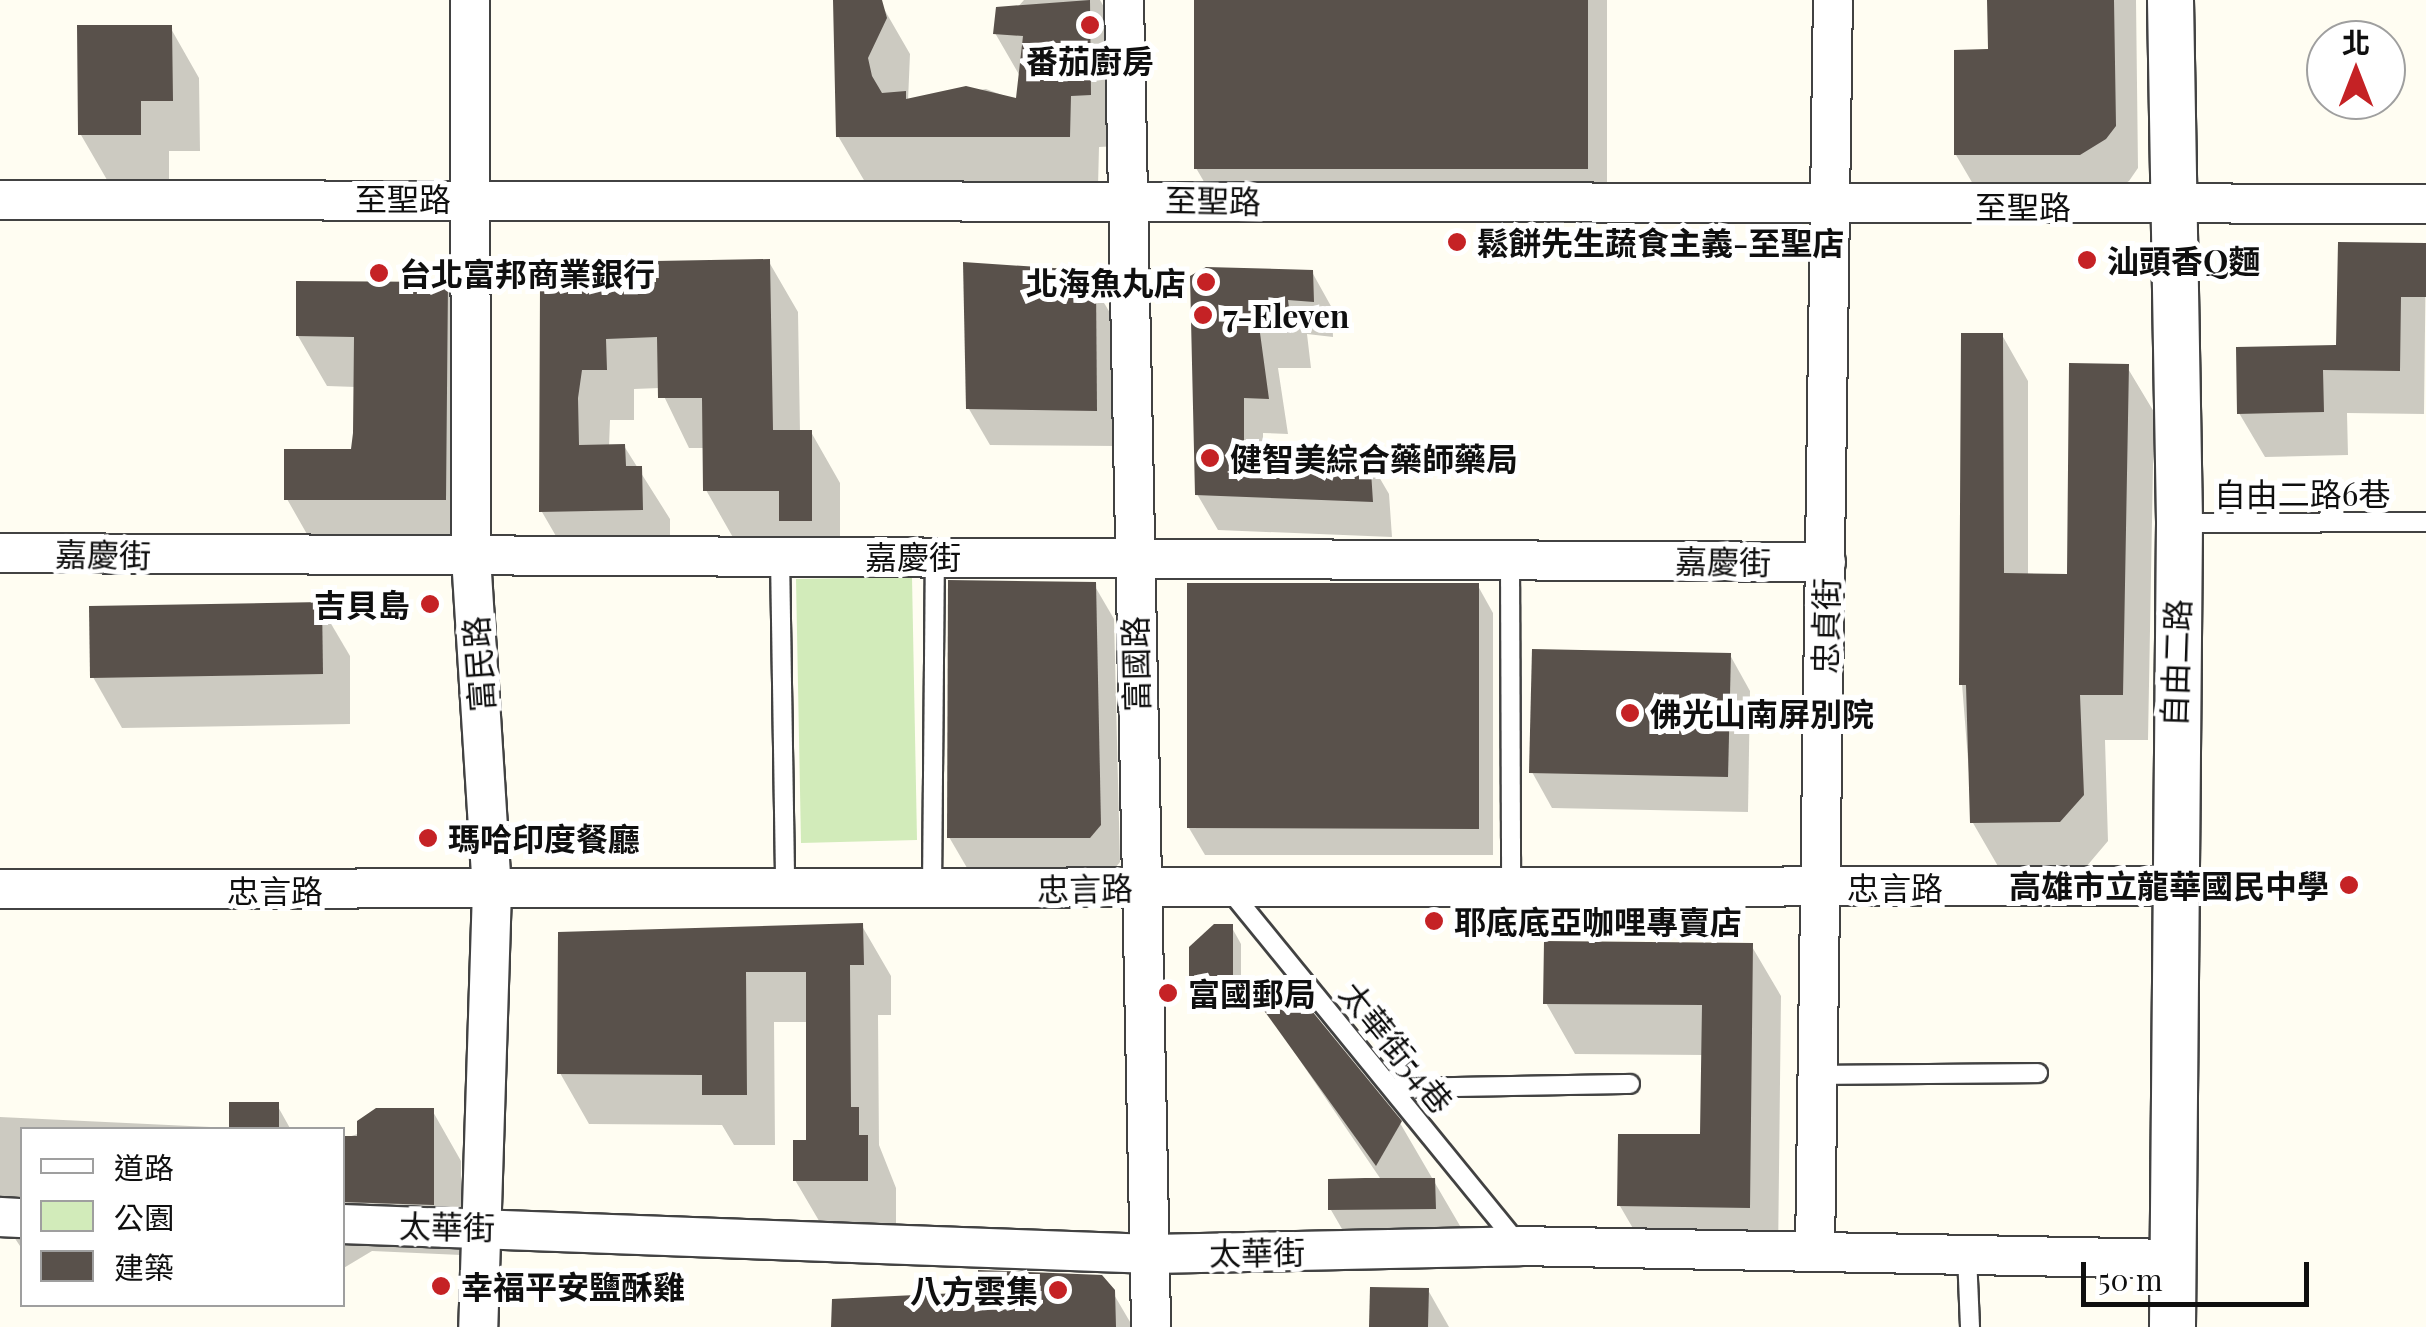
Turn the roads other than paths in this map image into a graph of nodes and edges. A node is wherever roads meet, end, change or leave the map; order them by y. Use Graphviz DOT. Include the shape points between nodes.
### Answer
graph roads {
  1 [pos="470,0"];
  2 [pos="1124,0"];
  3 [pos="1834,0"];
  4 [pos="2170,0"];
  5 [pos="470,198"];
  6 [pos="1128,199"];
  7 [pos="0,200"];
  8 [pos="2426,204"];
  9 [pos="2169,205"];
  10 [pos="1830,206"];
  11 [pos="2426,522"];
  12 [pos="2179,524"];
  13 [pos="1134,552"];
  14 [pos="0,553"];
  15 [pos="780,556"];
  16 [pos="935,556"];
  17 [pos="471,557"];
  18 [pos="1510,558"];
  19 [pos="1826,562"];
  20 [pos="1138,886"];
  21 [pos="2170,886"];
  22 [pos="1226,887"];
  23 [pos="1512,887"];
  24 [pos="1821,887"];
  25 [pos="785,889"];
  26 [pos="0,890"];
  27 [pos="492,890"];
  28 [pos="932,891"];
  29 [pos="2038,1073"];
  30 [pos="1818,1075"];
  31 [pos="1630,1084"];
  32 [pos="1392,1088"];
  33 [pos="345,1224"];
  34 [pos="477,1226"];
  35 [pos="1519,1246"];
  36 [pos="1816,1252"];
  37 [pos="1152,1254"];
  38 [pos="1966,1255"];
  39 [pos="2171,1259"];
  40 [pos="478,1327"];
  41 [pos="1151,1327"];
  42 [pos="1970,1327"];
  43 [pos="2172,1327"];
  1 -- 5 [label="street, 富民路"];
  2 -- 6 [label="street, 富國路"];
  3 -- 10 [label="street, 忠貞街"];
  4 -- 9 [label="street, 自由二路"];
  5 -- 6 [label="street, 至聖路"];
  5 -- 7 [label="street, 至聖路"];
  5 -- 17 [label="street, 富民路"];
  6 -- 10 [label="street, 至聖路"];
  6 -- 13 [label="street, 富國路"];
  8 -- 9 [label="street, 至聖路"];
  9 -- 10 [label="street, 至聖路"];
  9 -- 12 [label="street, 自由二路"];
  10 -- 19 [label="street, 忠貞街"];
  11 -- 12 [label="lane, 自由二路6巷"];
  12 -- 21 [label="street, 自由二路"];
  13 -- 16 [label="street, 嘉慶街"];
  13 -- 18 [label="street, 嘉慶街"];
  13 -- 20 [label="street, 富國路"];
  14 -- 17 [label="street, 嘉慶街"];
  15 -- 16 [label="street, 嘉慶街"];
  15 -- 17 [label="street, 嘉慶街"];
  15 -- 25 [label="lane"];
  16 -- 28 [label="lane"];
  17 -- 27 [label="street, 富民路"];
  18 -- 19 [label="street, 嘉慶街"];
  18 -- 23 [label="lane"];
  19 -- 24 [label="street, 忠貞街"];
  20 -- 22 [label="street, 忠言路"];
  20 -- 28 [label="street, 忠言路"];
  20 -- 37 [label="street, 富國路"];
  21 -- 24 [label="street, 忠言路"];
  21 -- 39 [label="street, 自由二路"];
  22 -- 23 [label="street, 忠言路"];
  22 -- 32 [label="lane, 太華街54巷"];
  23 -- 24 [label="street, 忠言路"];
  24 -- 30 [label="street, 忠貞街"];
  25 -- 27 [label="street, 忠言路"];
  25 -- 28 [label="street, 忠言路"];
  26 -- 27 [label="street, 忠言路"];
  27 -- 34 [label="street, 富民路"];
  29 -- 30 [label="lane"];
  30 -- 36 [label="street, 忠貞街"];
  31 -- 32 [label="lane"];
  32 -- 35 [label="lane, 太華街54巷"];
  33 -- 34 [label="street, 太華街"];
  34 -- 37 [label="street, 太華街"];
  34 -- 40 [label="street, 富民路"];
  35 -- 36 [label="street, 太華街"];
  35 -- 37 [label="street, 太華街"];
  36 -- 38 [label="street, 太華街"];
  37 -- 41 [label="street, 富國路"];
  38 -- 39 [label="street, 太華街"];
  38 -- 42 [label="lane"];
  39 -- 43 [label="street, 自由二路"];
}
